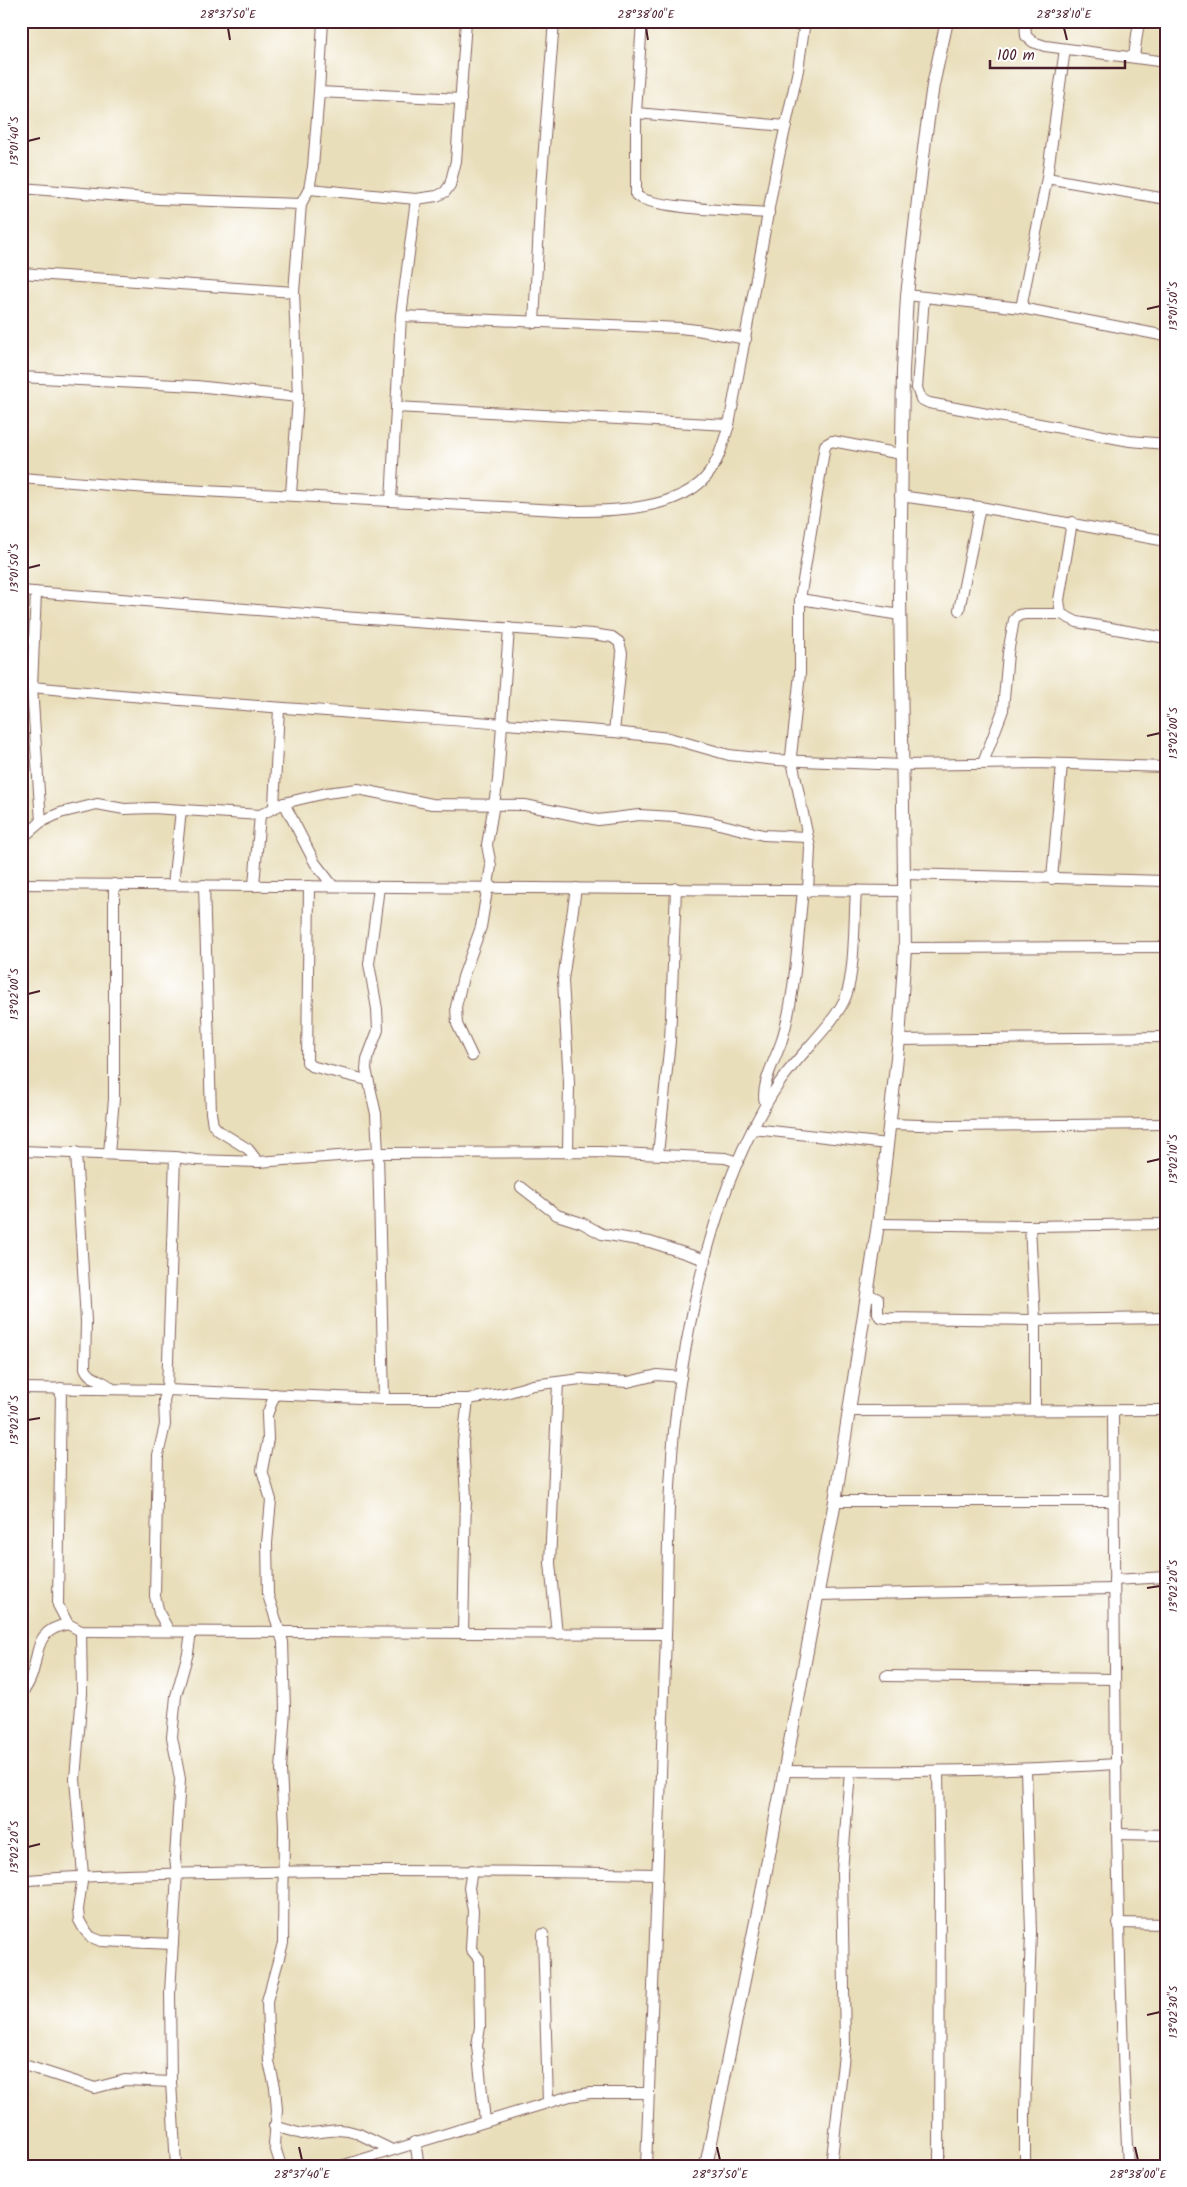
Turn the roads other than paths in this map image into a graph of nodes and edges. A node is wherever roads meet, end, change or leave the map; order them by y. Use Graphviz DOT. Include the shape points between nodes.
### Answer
graph roads {
  1 [pos="323,21"];
  2 [pos="466,21"];
  3 [pos="554,21"];
  4 [pos="642,21"];
  5 [pos="756,21"];
  6 [pos="948,21"];
  7 [pos="1025,21"];
  8 [pos="1140,21"];
  9 [pos="805,23"];
  10 [pos="1065,49"];
  11 [pos="1134,56"];
  12 [pos="1166,62"];
  13 [pos="320,92"];
  14 [pos="461,99"];
  15 [pos="636,113"];
  16 [pos="786,126"];
  17 [pos="1047,178"];
  18 [pos="21,188"];
  19 [pos="309,189"];
  20 [pos="416,199"];
  21 [pos="1166,199"];
  22 [pos="301,204"];
  23 [pos="769,213"];
  24 [pos="21,274"];
  25 [pos="294,292"];
  26 [pos="907,295"];
  27 [pos="924,297"];
  28 [pos="1021,308"];
  29 [pos="401,316"];
  30 [pos="534,323"];
  31 [pos="1166,336"];
  32 [pos="746,339"];
  33 [pos="21,377"];
  34 [pos="298,397"];
  35 [pos="396,407"];
  36 [pos="729,424"];
  37 [pos="1166,444"];
  38 [pos="901,454"];
  39 [pos="21,478"];
  40 [pos="291,494"];
  41 [pos="900,496"];
  42 [pos="391,501"];
  43 [pos="980,507"];
  44 [pos="1072,522"];
  45 [pos="1166,540"];
  46 [pos="21,591"];
  47 [pos="36,592"];
  48 [pos="800,599"];
  49 [pos="958,610"];
  50 [pos="1060,614"];
  51 [pos="900,615"];
  52 [pos="509,628"];
  53 [pos="1166,638"];
  54 [pos="32,687"];
  55 [pos="279,708"];
  56 [pos="502,723"];
  57 [pos="614,732"];
  58 [pos="791,760"];
  59 [pos="983,763"];
  60 [pos="1062,764"];
  61 [pos="903,765"];
  62 [pos="1166,767"];
  63 [pos="494,804"];
  64 [pos="279,805"];
  65 [pos="181,810"];
  66 [pos="260,815"];
  67 [pos="41,822"];
  68 [pos="22,837"];
  69 [pos="807,837"];
  70 [pos="905,874"];
  71 [pos="1052,879"];
  72 [pos="1166,881"];
  73 [pos="21,884"];
  74 [pos="114,884"];
  75 [pos="173,884"];
  76 [pos="204,885"];
  77 [pos="254,885"];
  78 [pos="309,886"];
  79 [pos="333,886"];
  80 [pos="379,887"];
  81 [pos="486,888"];
  82 [pos="576,888"];
  83 [pos="676,888"];
  84 [pos="856,890"];
  85 [pos="806,891"];
  86 [pos="904,891"];
  87 [pos="1166,947"];
  88 [pos="905,948"];
  89 [pos="1166,1037"];
  90 [pos="899,1040"];
  91 [pos="472,1056"];
  92 [pos="367,1080"];
  93 [pos="766,1104"];
  94 [pos="889,1124"];
  95 [pos="1166,1124"];
  96 [pos="753,1129"];
  97 [pos="887,1144"];
  98 [pos="21,1151"];
  99 [pos="76,1152"];
  100 [pos="108,1153"];
  101 [pos="378,1153"];
  102 [pos="568,1153"];
  103 [pos="658,1154"];
  104 [pos="175,1157"];
  105 [pos="258,1162"];
  106 [pos="738,1162"];
  107 [pos="521,1186"];
  108 [pos="878,1224"];
  109 [pos="1166,1224"];
  110 [pos="1030,1226"];
  111 [pos="706,1260"];
  112 [pos="868,1294"];
  113 [pos="1166,1318"];
  114 [pos="1035,1320"];
  115 [pos="681,1377"];
  116 [pos="558,1382"];
  117 [pos="21,1388"];
  118 [pos="61,1388"];
  119 [pos="112,1389"];
  120 [pos="167,1390"];
  121 [pos="275,1394"];
  122 [pos="384,1398"];
  123 [pos="468,1399"];
  124 [pos="1035,1409"];
  125 [pos="1166,1410"];
  126 [pos="849,1411"];
  127 [pos="1113,1411"];
  128 [pos="835,1501"];
  129 [pos="1114,1501"];
  130 [pos="1166,1578"];
  131 [pos="1114,1585"];
  132 [pos="817,1595"];
  133 [pos="68,1624"];
  134 [pos="81,1631"];
  135 [pos="169,1632"];
  136 [pos="191,1632"];
  137 [pos="281,1632"];
  138 [pos="463,1633"];
  139 [pos="557,1634"];
  140 [pos="666,1634"];
  141 [pos="886,1676"];
  142 [pos="1114,1679"];
  143 [pos="21,1694"];
  144 [pos="1117,1764"];
  145 [pos="1026,1770"];
  146 [pos="784,1771"];
  147 [pos="850,1772"];
  148 [pos="938,1772"];
  149 [pos="1118,1834"];
  150 [pos="1166,1835"];
  151 [pos="472,1870"];
  152 [pos="282,1871"];
  153 [pos="178,1874"];
  154 [pos="656,1874"];
  155 [pos="83,1875"];
  156 [pos="21,1879"];
  157 [pos="1118,1923"];
  158 [pos="1166,1924"];
  159 [pos="543,1934"];
  160 [pos="173,1944"];
  161 [pos="21,2064"];
  162 [pos="171,2082"];
  163 [pos="649,2093"];
  164 [pos="548,2102"];
  165 [pos="485,2121"];
  166 [pos="274,2126"];
  167 [pos="415,2142"];
  168 [pos="390,2149"];
  169 [pos="176,2166"];
  170 [pos="281,2166"];
  171 [pos="341,2166"];
  172 [pos="419,2166"];
  173 [pos="646,2166"];
  174 [pos="706,2166"];
  175 [pos="831,2166"];
  176 [pos="939,2166"];
  177 [pos="1025,2166"];
  178 [pos="1128,2166"];
  1 -- 13 [label="street"];
  2 -- 14 [label="street"];
  3 -- 30 [label="street"];
  4 -- 15 [label="street"];
  5 -- 9 [label="street"];
  6 -- 26 [label="street" via="924,140"];
  7 -- 10 [label="street" via="1026,36 1032,42"];
  8 -- 11 [label="street"];
  9 -- 16 [label="street"];
  10 -- 11 [label="street"];
  10 -- 17 [label="street"];
  11 -- 12 [label="street"];
  13 -- 14 [label="street"];
  13 -- 19 [label="street"];
  14 -- 20 [label="street" via="456,161 450,185 437,196"];
  15 -- 16 [label="street"];
  15 -- 23 [label="street" via="635,189 640,199"];
  16 -- 23 [label="street"];
  17 -- 21 [label="street"];
  17 -- 28 [label="street"];
  18 -- 22 [label="street" via="158,199"];
  19 -- 20 [label="street"];
  19 -- 22 [label="street"];
  20 -- 29 [label="street"];
  22 -- 25 [label="street"];
  23 -- 32 [label="street"];
  24 -- 25 [label="street"];
  25 -- 34 [label="street"];
  26 -- 27 [label="street"];
  26 -- 38 [label="street"];
  27 -- 28 [label="street"];
  27 -- 37 [label="street" via="917,388 921,399 1130,441"];
  28 -- 31 [label="street"];
  29 -- 30 [label="street"];
  29 -- 35 [label="street"];
  30 -- 32 [label="street" via="697,330"];
  32 -- 36 [label="street"];
  33 -- 34 [label="street" via="196,386"];
  34 -- 40 [label="street"];
  35 -- 36 [label="street"];
  35 -- 42 [label="street"];
  36 -- 42 [label="street" via="719,456 700,483 675,497 643,506 576,511"];
  38 -- 41 [label="street"];
  38 -- 48 [label="street" via="836,441 826,443"];
  39 -- 40 [label="street"];
  40 -- 42 [label="street"];
  41 -- 43 [label="street"];
  41 -- 51 [label="street"];
  43 -- 44 [label="street"];
  43 -- 49 [label="street"];
  44 -- 45 [label="street"];
  44 -- 50 [label="street" via="1060,594"];
  46 -- 47 [label="street"];
  47 -- 52 [label="street"];
  47 -- 54 [label="street"];
  48 -- 51 [label="street"];
  48 -- 58 [label="street" via="800,674"];
  50 -- 53 [label="street" via="1077,622"];
  50 -- 59 [label="street" via="1025,614 1014,620 1003,710"];
  51 -- 61 [label="street"];
  52 -- 56 [label="street"];
  52 -- 57 [label="street" via="616,638 622,653"];
  54 -- 55 [label="street"];
  54 -- 67 [label="street"];
  55 -- 56 [label="street"];
  55 -- 64 [label="street"];
  56 -- 57 [label="street"];
  56 -- 63 [label="street"];
  57 -- 58 [label="street" via="669,738 729,755"];
  58 -- 61 [label="street"];
  58 -- 69 [label="street"];
  59 -- 60 [label="street"];
  59 -- 61 [label="street"];
  60 -- 62 [label="street"];
  60 -- 71 [label="street"];
  61 -- 70 [label="street"];
  63 -- 64 [label="street" via="432,804 358,789"];
  63 -- 69 [label="street" via="525,805 598,820 639,815 674,817 763,835"];
  63 -- 81 [label="street" via="487,845 491,866"];
  64 -- 66 [label="street"];
  64 -- 79 [label="street"];
  65 -- 66 [label="street"];
  65 -- 67 [label="street" via="124,809 97,804 60,813"];
  65 -- 75 [label="street"];
  66 -- 77 [label="street"];
  67 -- 68 [label="street"];
  69 -- 85 [label="street" via="810,856"];
  70 -- 71 [label="street"];
  70 -- 86 [label="street"];
  71 -- 72 [label="street"];
  73 -- 74 [label="street"];
  74 -- 75 [label="street"];
  74 -- 100 [label="street" via="114,1089"];
  75 -- 76 [label="street"];
  76 -- 77 [label="street"];
  76 -- 105 [label="street" via="213,1125 248,1149"];
  77 -- 78 [label="street"];
  78 -- 79 [label="street"];
  78 -- 92 [label="street" via="308,1062 326,1071"];
  79 -- 80 [label="street"];
  80 -- 81 [label="street"];
  80 -- 92 [label="street" via="369,964 378,1020 366,1062"];
  81 -- 82 [label="street"];
  81 -- 91 [label="street" via="481,927 456,1006 457,1024"];
  82 -- 83 [label="street"];
  82 -- 102 [label="street" via="564,980 569,1083"];
  83 -- 85 [label="street"];
  83 -- 103 [label="street" via="670,1041"];
  84 -- 85 [label="street"];
  84 -- 86 [label="street"];
  84 -- 93 [label="street" via="846,998"];
  85 -- 93 [label="street" via="789,1009 765,1087"];
  86 -- 88 [label="street"];
  87 -- 88 [label="street"];
  88 -- 90 [label="street"];
  89 -- 90 [label="street"];
  90 -- 94 [label="street"];
  92 -- 101 [label="street" via="376,1114"];
  93 -- 96 [label="street"];
  94 -- 95 [label="street"];
  94 -- 97 [label="street"];
  96 -- 97 [label="street"];
  96 -- 106 [label="street"];
  97 -- 108 [label="street"];
  98 -- 99 [label="street"];
  99 -- 100 [label="street"];
  99 -- 119 [label="street" via="86,1320 85,1368 94,1379 105,1382"];
  100 -- 104 [label="street"];
  101 -- 102 [label="street"];
  101 -- 105 [label="street"];
  101 -- 122 [label="street"];
  102 -- 103 [label="street"];
  103 -- 106 [label="street" via="724,1158"];
  104 -- 105 [label="street"];
  104 -- 120 [label="street"];
  106 -- 111 [label="street"];
  107 -- 111 [label="street" via="557,1215 602,1234 650,1242"];
  108 -- 110 [label="street"];
  108 -- 112 [label="street"];
  109 -- 110 [label="street"];
  110 -- 114 [label="street"];
  111 -- 115 [label="street" via="688,1332"];
  112 -- 114 [label="street" via="878,1298 878,1313 883,1318"];
  112 -- 126 [label="street"];
  113 -- 114 [label="street"];
  114 -- 124 [label="street"];
  115 -- 116 [label="street" via="658,1375 628,1382 581,1379"];
  115 -- 140 [label="street" via="670,1471"];
  116 -- 123 [label="street"];
  116 -- 139 [label="street" via="550,1563"];
  117 -- 118 [label="street"];
  118 -- 119 [label="street"];
  118 -- 133 [label="street" via="58,1605"];
  119 -- 120 [label="street"];
  120 -- 121 [label="street"];
  120 -- 135 [label="street" via="165,1425 158,1455 155,1596"];
  121 -- 122 [label="street"];
  121 -- 137 [label="street" via="267,1415 268,1439 262,1470 270,1500 268,1596"];
  122 -- 123 [label="street"];
  123 -- 138 [label="street" via="463,1442 466,1514"];
  124 -- 126 [label="street"];
  124 -- 127 [label="street"];
  125 -- 127 [label="street"];
  126 -- 128 [label="street"];
  127 -- 129 [label="street"];
  128 -- 129 [label="street"];
  128 -- 132 [label="street"];
  129 -- 131 [label="street"];
  130 -- 131 [label="street"];
  131 -- 132 [label="street"];
  131 -- 142 [label="street"];
  132 -- 146 [label="street"];
  133 -- 134 [label="street"];
  133 -- 143 [label="street" via="52,1627 43,1636 30,1681"];
  134 -- 135 [label="street"];
  134 -- 155 [label="street" via="82,1694 75,1779"];
  135 -- 136 [label="street"];
  136 -- 137 [label="street"];
  136 -- 153 [label="street" via="176,1696 172,1737 180,1779 175,1858"];
  137 -- 138 [label="street"];
  137 -- 152 [label="street" via="285,1708 281,1770"];
  138 -- 139 [label="street"];
  139 -- 140 [label="street"];
  140 -- 154 [label="street"];
  141 -- 142 [label="street"];
  142 -- 144 [label="street"];
  144 -- 145 [label="street"];
  144 -- 149 [label="street"];
  145 -- 148 [label="street"];
  145 -- 177 [label="street" via="1031,1932"];
  146 -- 147 [label="street"];
  146 -- 174 [label="street"];
  147 -- 148 [label="street"];
  147 -- 175 [label="street" via="842,1872 845,2046"];
  148 -- 176 [label="street"];
  149 -- 150 [label="street"];
  149 -- 157 [label="street"];
  151 -- 152 [label="street"];
  151 -- 154 [label="street"];
  151 -- 165 [label="street" via="469,1888 474,1911 471,1949 479,1959 480,2027 477,2046"];
  152 -- 153 [label="street"];
  152 -- 166 [label="street" via="283,1943 268,2001 269,2062 277,2110"];
  153 -- 155 [label="street"];
  153 -- 160 [label="street"];
  154 -- 163 [label="street"];
  155 -- 156 [label="street"];
  155 -- 160 [label="street" via="79,1920 91,1937 113,1943"];
  157 -- 158 [label="street"];
  157 -- 178 [label="street"];
  159 -- 164 [label="street"];
  160 -- 162 [label="street"];
  161 -- 162 [label="street" via="95,2088 125,2080"];
  162 -- 169 [label="street"];
  163 -- 164 [label="street" via="590,2093"];
  163 -- 173 [label="street"];
  164 -- 165 [label="street"];
  165 -- 167 [label="street"];
  166 -- 168 [label="street" via="302,2134 348,2131"];
  166 -- 170 [label="street" via="274,2144"];
  167 -- 168 [label="street"];
  167 -- 172 [label="street"];
  168 -- 171 [label="street"];
}
